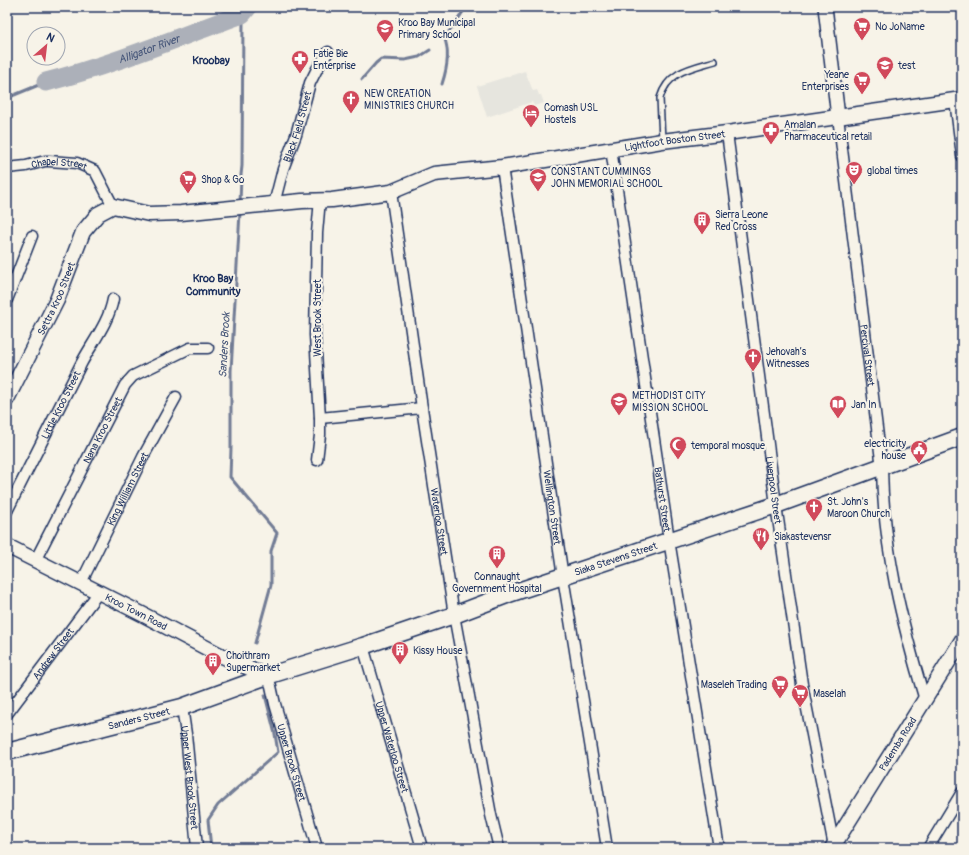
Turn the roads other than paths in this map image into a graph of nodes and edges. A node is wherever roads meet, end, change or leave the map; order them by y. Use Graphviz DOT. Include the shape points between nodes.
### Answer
graph roads {
  1 [pos="825,7"];
  2 [pos="328,52"];
  3 [pos="715,61"];
  4 [pos="959,100"];
  5 [pos="838,117"];
  6 [pos="727,133"];
  7 [pos="662,141"];
  8 [pos="611,149"];
  9 [pos="962,156"];
  10 [pos="502,167"];
  11 [pos="7,168"];
  12 [pos="392,192"];
  13 [pos="320,199"];
  14 [pos="274,204"];
  15 [pos="112,206"];
  16 [pos="32,236"];
  17 [pos="113,299"];
  18 [pos="7,300"];
  19 [pos="208,348"];
  20 [pos="176,397"];
  21 [pos="7,399"];
  22 [pos="422,408"];
  23 [pos="320,418"];
  24 [pos="962,437"];
  25 [pos="317,460"];
  26 [pos="882,468"];
  27 [pos="776,505"];
  28 [pos="7,511"];
  29 [pos="669,540"];
  30 [pos="8,547"];
  31 [pos="36,559"];
  32 [pos="563,577"];
  33 [pos="81,583"];
  34 [pos="100,592"];
  35 [pos="454,615"];
  36 [pos="962,640"];
  37 [pos="363,646"];
  38 [pos="267,676"];
  39 [pos="925,700"];
  40 [pos="182,707"];
  41 [pos="7,714"];
  42 [pos="7,752"];
  43 [pos="962,792"];
  44 [pos="833,847"];
  45 [pos="197,848"];
  46 [pos="317,848"];
  47 [pos="422,848"];
  48 [pos="499,848"];
  49 [pos="607,848"];
  50 [pos="718,848"];
  51 [pos="928,848"];
  1 -- 5 [label="street, Percival Street"];
  2 -- 14 [label="street, Black Field Street" via="310,83"];
  3 -- 7 [label="lane" via="683,70 667,83 660,98"];
  4 -- 5 [label="main road, Lightfoot Boston Street"];
  4 -- 9 [label="street"];
  5 -- 6 [label="main road, Lightfoot Boston Street"];
  5 -- 26 [label="street, Percival Street"];
  6 -- 7 [label="main road, Lightfoot Boston Street"];
  6 -- 27 [label="street, Liverpool Street"];
  7 -- 8 [label="main road, Lightfoot Boston Street"];
  8 -- 10 [label="main road, Lightfoot Boston Street"];
  8 -- 29 [label="street, Bathurst Street"];
  10 -- 12 [label="main road, Lightfoot Boston Street" via="434,174"];
  10 -- 32 [label="street, Wellington Street"];
  11 -- 15 [label="street, Chapel Street" via="45,161 82,164 95,171"];
  12 -- 13 [label="main road, Lightfoot Boston Street" via="332,200"];
  12 -- 22 [label="street, Waterloo Street"];
  13 -- 14 [label="main road, Lightfoot Boston Street"];
  13 -- 23 [label="street, West Brook Street" via="315,335"];
  14 -- 15 [label="main road, Lightfoot Boston Street" via="149,214"];
  15 -- 21 [label="main road, Settra Kroo Street" via="98,214 83,232 57,300"];
  16 -- 18 [label="street"];
  17 -- 28 [label="street, Little Kroo Street" via="107,317"];
  19 -- 31 [label="street, Nana Kroo Street" via="190,348 133,376 125,385"];
  20 -- 33 [label="street, King William Street" via="143,456"];
  22 -- 23 [label="street"];
  22 -- 35 [label="street, Waterloo Street"];
  23 -- 25 [label="street, West Brook Street"];
  24 -- 26 [label="main road, Siaka Stevens Street"];
  26 -- 27 [label="main road, Siaka Stevens Street"];
  26 -- 39 [label="street, Percival Street" via="886,528 896,591 908,644"];
  27 -- 29 [label="main road, Siaka Stevens Street"];
  27 -- 44 [label="street, Liverpool Street" via="802,684"];
  29 -- 32 [label="main road, Siaka Stevens Street"];
  29 -- 50 [label="street, Bathurst Street"];
  30 -- 31 [label="main road, Kroo Town Road"];
  31 -- 33 [label="main road, Kroo Town Road"];
  32 -- 35 [label="main road, Siaka Stevens Street"];
  32 -- 49 [label="street, Wellington Street"];
  33 -- 34 [label="main road, Kroo Town Road"];
  34 -- 38 [label="main road, Kroo Town Road" via="218,654"];
  34 -- 41 [label="street, Andrew Street"];
  35 -- 37 [label="main road, Siaka Stevens Street"];
  35 -- 48 [label="street, Waterloo Street"];
  36 -- 39 [label="main road, Pademba Road"];
  37 -- 38 [label="main road, Siaka Stevens Street"];
  37 -- 47 [label="street, Upper Waterloo Street"];
  38 -- 40 [label="main road, Sanders Street"];
  38 -- 46 [label="street, Upper Brook Street"];
  39 -- 44 [label="main road, Pademba Road"];
  40 -- 42 [label="main road, Sanders Street"];
  40 -- 45 [label="street, Upper West Brook Street"];
  43 -- 51 [label="street"];
}
